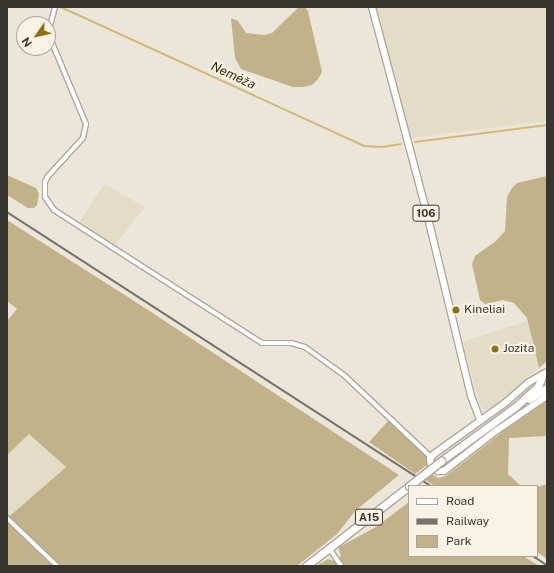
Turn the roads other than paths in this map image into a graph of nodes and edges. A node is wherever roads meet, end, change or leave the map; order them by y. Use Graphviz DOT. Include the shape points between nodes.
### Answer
graph roads {
  1 [pos="55,7"];
  2 [pos="372,7"];
  3 [pos="546,372"];
  4 [pos="541,382"];
  5 [pos="546,392"];
  6 [pos="515,407"];
  7 [pos="480,420"];
  8 [pos="431,457"];
  9 [pos="410,485"];
  10 [pos="408,487"];
  11 [pos="7,518"];
  12 [pos="329,548"];
  13 [pos="57,566"];
  14 [pos="306,566"];
  15 [pos="341,566"];
  1 -- 8 [label="street" via="49,29 50,38 86,124 83,138 45,182 45,197 54,210 262,343 291,343 305,347 345,376"];
  2 -- 7 [label="main road, 106" via="428,218 471,396"];
  3 -- 4 [label="highway, A15"];
  3 -- 7 [label="main road"];
  4 -- 5 [label="highway"];
  4 -- 6 [label="highway, A15"];
  5 -- 6 [label="highway, A15"];
  5 -- 8 [label="main road" via="444,471 434,470 430,463"];
  6 -- 9 [label="highway, A15, bridge"];
  7 -- 8 [label="main road"];
  10 -- 12 [label="highway, A15"];
  11 -- 13 [label="street"];
  12 -- 14 [label="highway, A15"];
  12 -- 15 [label="street"];
}
